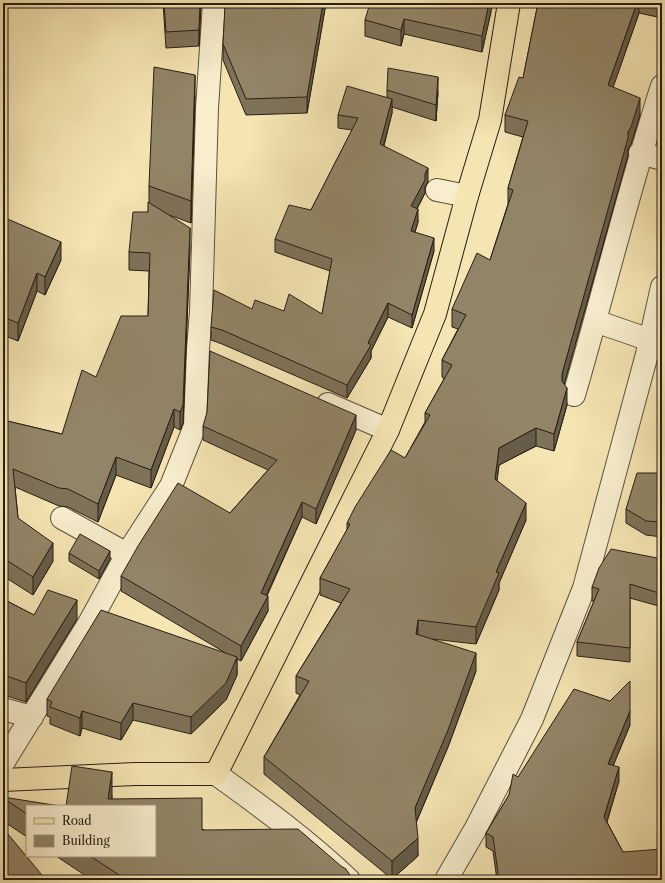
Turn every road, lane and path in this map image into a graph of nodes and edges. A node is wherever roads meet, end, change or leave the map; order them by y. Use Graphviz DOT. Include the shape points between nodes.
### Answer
graph roads {
  1 [pos="214,3"];
  2 [pos="508,3"];
  3 [pos="662,86"];
  4 [pos="650,156"];
  5 [pos="437,190"];
  6 [pos="467,196"];
  7 [pos="662,287"];
  8 [pos="600,323"];
  9 [pos="645,338"];
  10 [pos="574,395"];
  11 [pos="310,396"];
  12 [pos="388,430"];
  13 [pos="62,518"];
  14 [pos="127,554"];
  15 [pos="3,709"];
  16 [pos="32,717"];
  17 [pos="3,763"];
  18 [pos="216,774"];
  19 [pos="3,780"];
  20 [pos="349,880"];
  21 [pos="446,880"];
  1 -- 14 [label="street" via="207,108 201,312 206,352 195,426 171,486"];
  2 -- 6 [label="main road" via="490,120"];
  3 -- 4 [label="street"];
  4 -- 8 [label="street"];
  5 -- 6 [label="street"];
  6 -- 12 [label="main road" via="435,314"];
  7 -- 9 [label="street"];
  8 -- 9 [label="street"];
  8 -- 10 [label="street"];
  9 -- 21 [label="street" via="584,588 532,719"];
  11 -- 12 [label="street"];
  12 -- 18 [label="main road"];
  13 -- 14 [label="street"];
  14 -- 16 [label="street" via="88,625"];
  15 -- 16 [label="street"];
  16 -- 17 [label="street"];
  18 -- 19 [label="main road" via="135,774"];
  18 -- 20 [label="street" via="268,811"];
}
